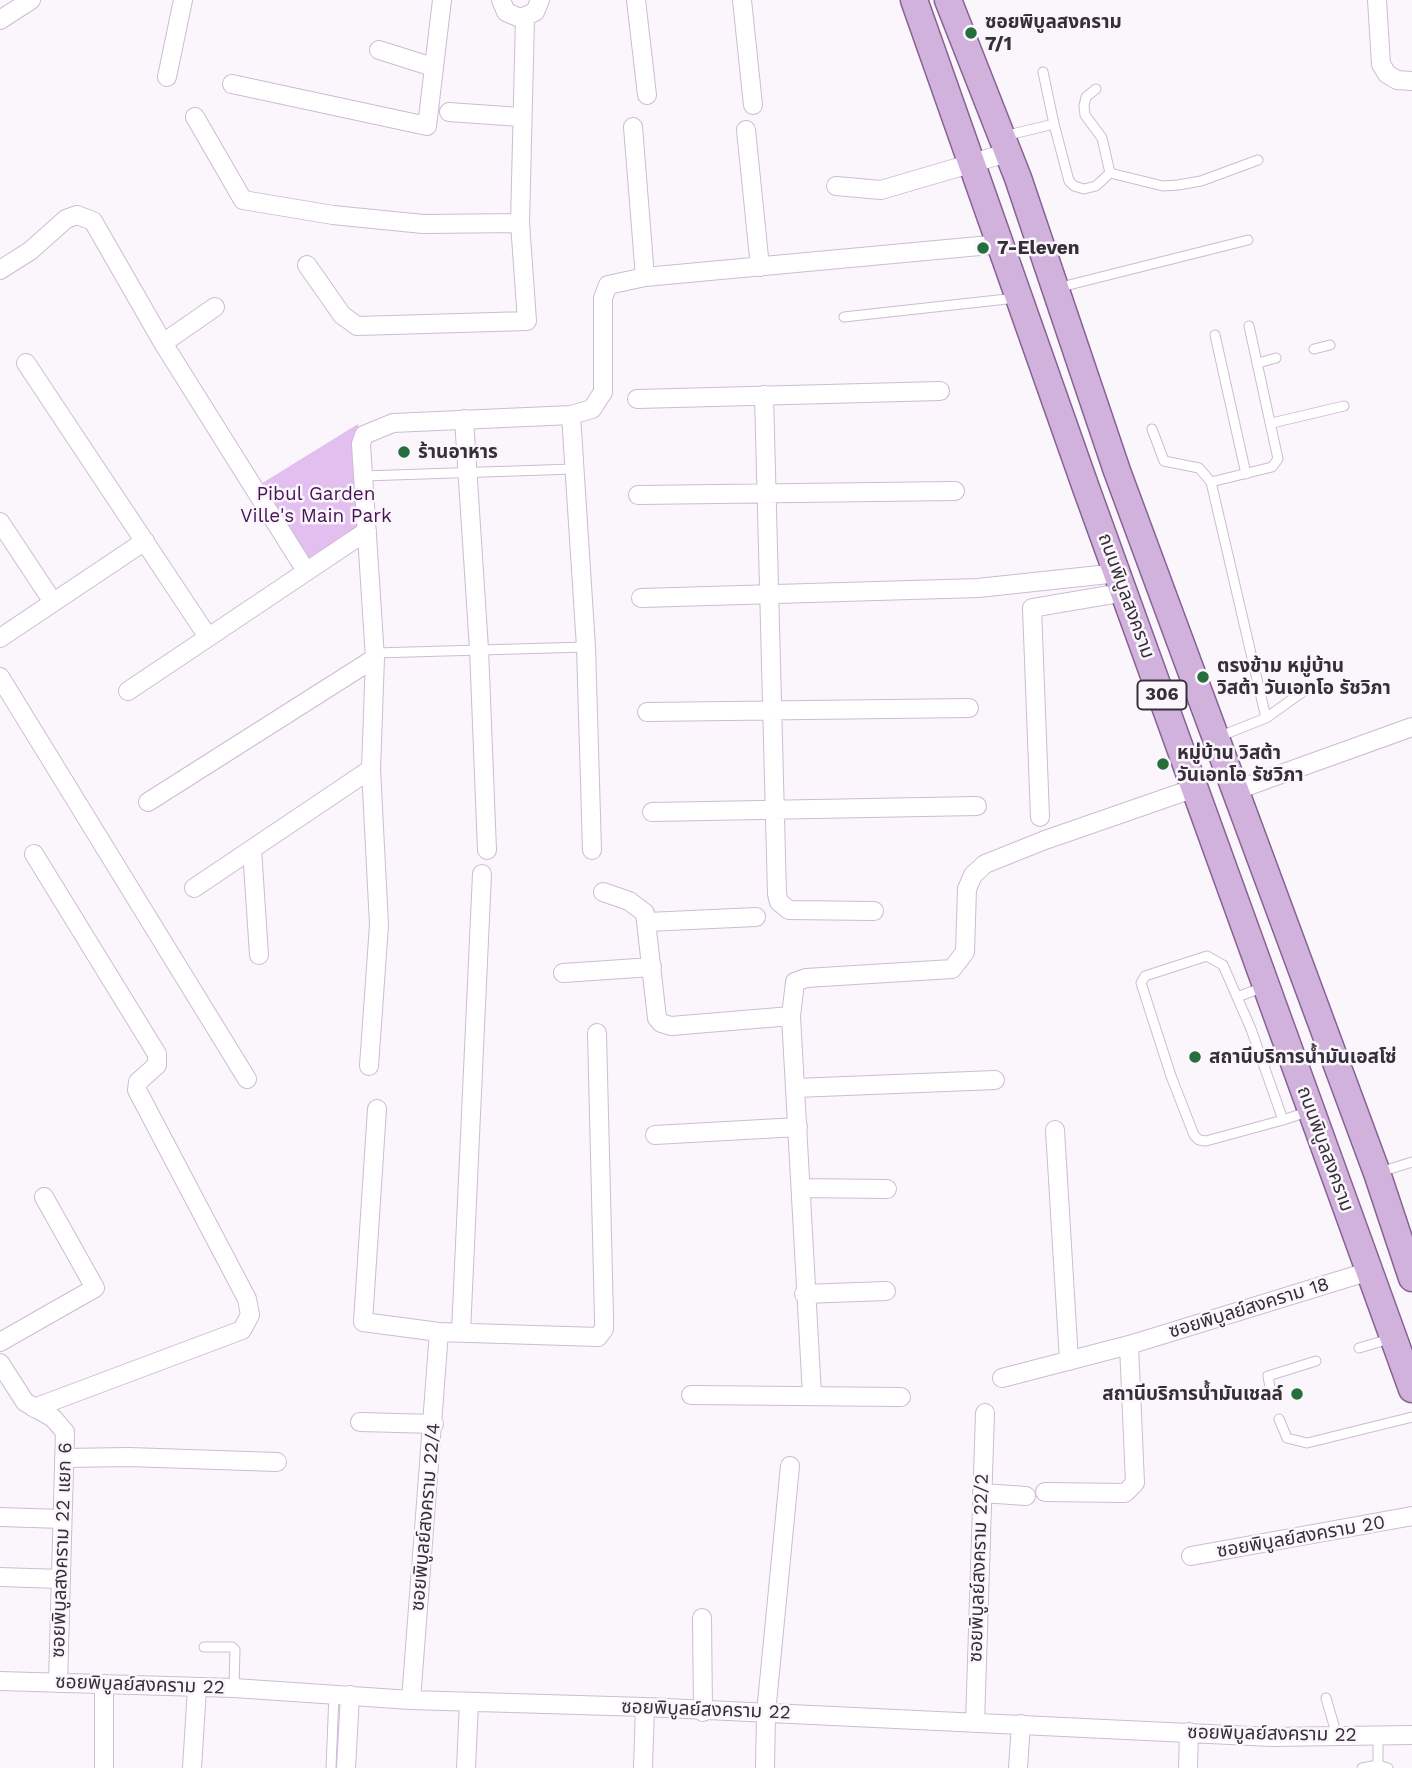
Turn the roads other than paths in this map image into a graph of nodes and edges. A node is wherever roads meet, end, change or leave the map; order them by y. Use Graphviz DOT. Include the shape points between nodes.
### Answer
graph roads {
  1 [pos="31,0"];
  2 [pos="183,0"];
  3 [pos="442,0"];
  4 [pos="500,0"];
  5 [pos="540,0"];
  6 [pos="636,0"];
  7 [pos="742,0"];
  8 [pos="914,0"];
  9 [pos="948,0"];
  10 [pos="1377,0"];
  11 [pos="526,18"];
  12 [pos="0,20"];
  13 [pos="379,50"];
  14 [pos="433,67"];
  15 [pos="1043,72"];
  16 [pos="167,77"];
  17 [pos="1412,80"];
  18 [pos="232,85"];
  19 [pos="1096,89"];
  20 [pos="983,93"];
  21 [pos="647,95"];
  22 [pos="950,101"];
  23 [pos="753,105"];
  24 [pos="449,112"];
  25 [pos="195,117"];
  26 [pos="520,117"];
  27 [pos="1054,124"];
  28 [pos="633,127"];
  29 [pos="746,130"];
  30 [pos="1004,145"];
  31 [pos="1258,160"];
  32 [pos="972,163"];
  33 [pos="1110,173"];
  34 [pos="836,187"];
  35 [pos="520,223"];
  36 [pos="1248,240"];
  37 [pos="1001,244"];
  38 [pos="307,265"];
  39 [pos="760,267"];
  40 [pos="0,270"];
  41 [pos="645,277"];
  42 [pos="1055,289"];
  43 [pos="1021,297"];
  44 [pos="215,307"];
  45 [pos="844,317"];
  46 [pos="1249,326"];
  47 [pos="1215,335"];
  48 [pos="163,343"];
  49 [pos="1330,345"];
  50 [pos="1314,349"];
  51 [pos="1276,358"];
  52 [pos="26,363"];
  53 [pos="1258,363"];
  54 [pos="940,391"];
  55 [pos="764,396"];
  56 [pos="637,399"];
  57 [pos="1344,406"];
  58 [pos="571,415"];
  59 [pos="464,419"];
  60 [pos="1272,422"];
  61 [pos="1152,429"];
  62 [pos="575,469"];
  63 [pos="467,473"];
  64 [pos="1246,474"];
  65 [pos="363,476"];
  66 [pos="1210,482"];
  67 [pos="956,491"];
  68 [pos="765,492"];
  69 [pos="638,495"];
  70 [pos="0,522"];
  71 [pos="367,531"];
  72 [pos="145,541"];
  73 [pos="306,571"];
  74 [pos="1122,582"];
  75 [pos="769,594"];
  76 [pos="641,598"];
  77 [pos="53,602"];
  78 [pos="208,637"];
  79 [pos="0,638"];
  80 [pos="586,647"];
  81 [pos="479,649"];
  82 [pos="375,656"];
  83 [pos="0,677"];
  84 [pos="1311,685"];
  85 [pos="128,691"];
  86 [pos="969,708"];
  87 [pos="647,712"];
  88 [pos="772,712"];
  89 [pos="1266,718"];
  90 [pos="1412,727"];
  91 [pos="1215,738"];
  92 [pos="371,769"];
  93 [pos="1195,788"];
  94 [pos="1234,791"];
  95 [pos="148,802"];
  96 [pos="977,806"];
  97 [pos="774,810"];
  98 [pos="652,812"];
  99 [pos="1040,817"];
  100 [pos="252,849"];
  101 [pos="487,850"];
  102 [pos="592,850"];
  103 [pos="34,853"];
  104 [pos="482,874"];
  105 [pos="194,888"];
  106 [pos="603,892"];
  107 [pos="874,911"];
  108 [pos="756,918"];
  109 [pos="648,922"];
  110 [pos="259,955"];
  111 [pos="652,967"];
  112 [pos="563,973"];
  113 [pos="1265,986"];
  114 [pos="1237,997"];
  115 [pos="791,1016"];
  116 [pos="597,1033"];
  117 [pos="369,1066"];
  118 [pos="247,1079"];
  119 [pos="995,1080"];
  120 [pos="796,1088"];
  121 [pos="377,1109"];
  122 [pos="1310,1111"];
  123 [pos="1283,1120"];
  124 [pos="798,1127"];
  125 [pos="1055,1130"];
  126 [pos="655,1135"];
  127 [pos="1412,1162"];
  128 [pos="1377,1173"];
  129 [pos="801,1188"];
  130 [pos="887,1189"];
  131 [pos="44,1197"];
  132 [pos="1410,1267"];
  133 [pos="1370,1270"];
  134 [pos="886,1291"];
  135 [pos="804,1294"];
  136 [pos="439,1332"];
  137 [pos="461,1332"];
  138 [pos="1394,1338"];
  139 [pos="0,1342"];
  140 [pos="1129,1345"];
  141 [pos="1359,1348"];
  142 [pos="1069,1361"];
  143 [pos="1316,1361"];
  144 [pos="0,1363"];
  145 [pos="1002,1378"];
  146 [pos="1412,1389"];
  147 [pos="1271,1393"];
  148 [pos="691,1395"];
  149 [pos="812,1395"];
  150 [pos="901,1397"];
  151 [pos="34,1408"];
  152 [pos="985,1413"];
  153 [pos="1412,1417"];
  154 [pos="1279,1419"];
  155 [pos="360,1422"];
  156 [pos="434,1424"];
  157 [pos="64,1458"];
  158 [pos="277,1462"];
  159 [pos="790,1466"];
  160 [pos="1045,1492"];
  161 [pos="982,1493"];
  162 [pos="1026,1496"];
  163 [pos="1412,1516"];
  164 [pos="0,1517"];
  165 [pos="62,1519"];
  166 [pos="1191,1556"];
  167 [pos="0,1577"];
  168 [pos="61,1579"];
  169 [pos="702,1618"];
  170 [pos="204,1647"];
  171 [pos="0,1681"];
  172 [pos="58,1682"];
  173 [pos="104,1684"];
  174 [pos="197,1688"];
  175 [pos="234,1688"];
  176 [pos="342,1695"];
  177 [pos="1326,1698"];
  178 [pos="411,1700"];
  179 [pos="469,1702"];
  180 [pos="645,1707"];
  181 [pos="703,1712"];
  182 [pos="766,1713"];
  183 [pos="975,1723"];
  184 [pos="1021,1724"];
  185 [pos="1189,1732"];
  186 [pos="1412,1734"];
  187 [pos="1337,1736"];
  188 [pos="1378,1736"];
  189 [pos="1378,1765"];
  190 [pos="104,1768"];
  191 [pos="192,1768"];
  192 [pos="331,1768"];
  193 [pos="346,1768"];
  194 [pos="466,1768"];
  195 [pos="643,1768"];
  196 [pos="765,1768"];
  197 [pos="1018,1768"];
  198 [pos="1188,1768"];
  199 [pos="1362,1768"];
  200 [pos="1388,1768"];
  1 -- 12 [label="street"];
  2 -- 16 [label="street"];
  3 -- 14 [label="street"];
  4 -- 11 [label="street" via="510,15"];
  5 -- 11 [label="street"];
  6 -- 21 [label="street"];
  7 -- 23 [label="street"];
  8 -- 22 [label="main road, ถนนพิบูลสงคราม / 306"];
  9 -- 20 [label="main road, ถนนพิบูลสงคราม / 306"];
  10 -- 17 [label="street" via="1381,64 1397,80"];
  11 -- 26 [label="street"];
  13 -- 14 [label="street"];
  14 -- 18 [label="street" via="426,126"];
  15 -- 27 [label="lane"];
  19 -- 33 [label="lane" via="1083,106 1102,138"];
  20 -- 22 [label="main road"];
  20 -- 30 [label="main road, ถนนพิบูลสงคราม / 306"];
  22 -- 32 [label="main road, ถนนพิบูลสงคราม / 306"];
  24 -- 26 [label="street"];
  25 -- 35 [label="street" via="243,200 423,224"];
  26 -- 35 [label="street"];
  27 -- 30 [label="lane"];
  27 -- 33 [label="lane" via="1064,168 1074,186 1096,186"];
  28 -- 41 [label="street"];
  29 -- 39 [label="street"];
  30 -- 32 [label="street"];
  30 -- 42 [label="main road, ถนนพิบูลสงคราม / 306"];
  31 -- 33 [label="lane" via="1201,181 1170,185"];
  32 -- 34 [label="street" via="874,191"];
  32 -- 37 [label="main road, ถนนพิบูลสงคราม / 306"];
  35 -- 38 [label="street" via="527,321 357,326 342,315"];
  36 -- 42 [label="lane"];
  37 -- 39 [label="street"];
  37 -- 43 [label="main road, ถนนพิบูลสงคราม / 306"];
  39 -- 41 [label="street"];
  40 -- 48 [label="street" via="66,219 86,217 93,221"];
  41 -- 58 [label="street" via="604,289 603,392 592,409"];
  42 -- 91 [label="main road, ถนนพิบูลสงคราม / 306"];
  43 -- 45 [label="lane"];
  43 -- 74 [label="main road, ถนนพิบูลสงคราม / 306"];
  44 -- 48 [label="street"];
  46 -- 53 [label="lane"];
  47 -- 64 [label="lane"];
  48 -- 73 [label="street"];
  49 -- 50 [label="lane"];
  51 -- 53 [label="lane"];
  52 -- 72 [label="street"];
  53 -- 60 [label="lane"];
  54 -- 55 [label="street"];
  55 -- 56 [label="street"];
  55 -- 68 [label="street"];
  57 -- 60 [label="lane"];
  58 -- 59 [label="street"];
  58 -- 62 [label="street"];
  59 -- 63 [label="street"];
  59 -- 65 [label="street" via="393,423 371,431 361,444"];
  60 -- 64 [label="lane" via="1276,464"];
  61 -- 66 [label="lane" via="1164,461 1199,468"];
  62 -- 63 [label="lane"];
  62 -- 80 [label="street"];
  63 -- 65 [label="lane"];
  63 -- 81 [label="street"];
  64 -- 66 [label="lane"];
  65 -- 71 [label="street"];
  66 -- 89 [label="lane"];
  67 -- 68 [label="street"];
  68 -- 69 [label="street"];
  68 -- 75 [label="street"];
  70 -- 77 [label="street"];
  71 -- 73 [label="street"];
  71 -- 82 [label="street"];
  72 -- 77 [label="street"];
  72 -- 78 [label="street"];
  73 -- 78 [label="street"];
  74 -- 75 [label="street"];
  74 -- 93 [label="main road, ถนนพิบูลสงคราม / 306"];
  74 -- 99 [label="street" via="1032,608"];
  75 -- 76 [label="street"];
  75 -- 88 [label="street"];
  77 -- 79 [label="street"];
  78 -- 85 [label="street"];
  80 -- 81 [label="lane"];
  80 -- 102 [label="street"];
  81 -- 82 [label="lane"];
  81 -- 101 [label="street"];
  82 -- 92 [label="street"];
  82 -- 95 [label="street"];
  83 -- 118 [label="street"];
  84 -- 89 [label="lane"];
  86 -- 88 [label="street"];
  87 -- 88 [label="street"];
  88 -- 97 [label="street"];
  89 -- 91 [label="lane"];
  90 -- 94 [label="street"];
  91 -- 94 [label="main road, ถนนพิบูลสงคราม / 306"];
  92 -- 100 [label="street"];
  92 -- 117 [label="street" via="379,925"];
  93 -- 113 [label="main road, ถนนพิบูลสงคราม / 306"];
  93 -- 115 [label="street" via="985,864 967,889 965,952 952,969 806,978 795,982"];
  94 -- 128 [label="main road, ถนนพิบูลสงคราม / 306"];
  96 -- 97 [label="street"];
  97 -- 98 [label="street"];
  97 -- 107 [label="street" via="777,894 783,907"];
  100 -- 105 [label="street"];
  100 -- 110 [label="street"];
  103 -- 151 [label="street" via="157,1054 157,1065 138,1082 137,1090 247,1299 250,1315 242,1330"];
  104 -- 137 [label="street"];
  106 -- 109 [label="street" via="641,908"];
  108 -- 109 [label="street"];
  109 -- 111 [label="street"];
  111 -- 112 [label="street"];
  111 -- 115 [label="street" via="661,1023 671,1026"];
  113 -- 114 [label="lane"];
  113 -- 122 [label="main road, ถนนพิบูลสงคราม / 306"];
  114 -- 123 [label="lane"];
  114 -- 123 [label="lane" via="1223,965 1207,956 1145,976 1141,983 1175,1088 1199,1140"];
  115 -- 120 [label="street"];
  116 -- 137 [label="street" via="602,1335"];
  119 -- 120 [label="street"];
  120 -- 124 [label="street"];
  121 -- 136 [label="street" via="363,1322"];
  122 -- 123 [label="lane"];
  122 -- 133 [label="main road, ถนนพิบูลสงคราม / 306"];
  124 -- 126 [label="street"];
  124 -- 129 [label="street"];
  125 -- 142 [label="street"];
  127 -- 128 [label="lane"];
  128 -- 132 [label="main road, ถนนพิบูลสงคราม / 306"];
  129 -- 130 [label="street"];
  129 -- 135 [label="street"];
  131 -- 139 [label="street" via="94,1289"];
  132 -- 133 [label="main road"];
  133 -- 138 [label="main road, ถนนพิบูลสงคราม / 306"];
  133 -- 140 [label="street, ซอยพิบูลย์สงคราม 18"];
  134 -- 135 [label="street"];
  135 -- 149 [label="street"];
  136 -- 137 [label="street"];
  136 -- 156 [label="street, ซอยพิบูลย์สงคราม 22/4"];
  138 -- 141 [label="lane"];
  138 -- 146 [label="main road, ถนนพิบูลสงคราม / 306"];
  140 -- 142 [label="street, ซอยพิบูลย์สงคราม 18"];
  140 -- 160 [label="street" via="1135,1483 1125,1493"];
  142 -- 145 [label="street, ซอยพิบูลย์สงคราม 18"];
  143 -- 147 [label="lane" via="1268,1376"];
  144 -- 151 [label="street, ซอยพิบูลสงคราม 22 แยก 6" via="16,1391"];
  148 -- 149 [label="street"];
  149 -- 150 [label="street"];
  151 -- 157 [label="street, ซอยพิบูลสงคราม 22 แยก 6" via="64,1427"];
  152 -- 161 [label="street, ซอยพิบูลย์สงคราม 22/2"];
  153 -- 154 [label="lane" via="1307,1443 1287,1438"];
  155 -- 156 [label="street"];
  156 -- 178 [label="street, ซอยพิบูลย์สงคราม 22/4"];
  157 -- 158 [label="street"];
  157 -- 165 [label="street, ซอยพิบูลสงคราม 22 แยก 6"];
  159 -- 182 [label="street"];
  161 -- 162 [label="street"];
  161 -- 183 [label="street, ซอยพิบูลย์สงคราม 22/2"];
  163 -- 166 [label="street, ซอยพิบูลย์สงคราม 20"];
  164 -- 165 [label="street"];
  165 -- 168 [label="street, ซอยพิบูลสงคราม 22 แยก 6"];
  167 -- 168 [label="street"];
  168 -- 172 [label="street, ซอยพิบูลสงคราม 22 แยก 6"];
  169 -- 181 [label="street"];
  170 -- 175 [label="lane" via="235,1650"];
  171 -- 172 [label="street, ซอยพิบูลย์สงคราม 22"];
  172 -- 173 [label="street, ซอยพิบูลย์สงคราม 22"];
  173 -- 174 [label="street, ซอยพิบูลย์สงคราม 22"];
  173 -- 190 [label="street"];
  174 -- 175 [label="street, ซอยพิบูลย์สงคราม 22"];
  174 -- 191 [label="street"];
  175 -- 176 [label="street, ซอยพิบูลย์สงคราม 22"];
  176 -- 178 [label="street, ซอยพิบูลย์สงคราม 22"];
  176 -- 192 [label="lane"];
  176 -- 193 [label="street"];
  177 -- 187 [label="lane"];
  178 -- 179 [label="street, ซอยพิบูลย์สงคราม 22"];
  179 -- 180 [label="street, ซอยพิบูลย์สงคราม 22"];
  179 -- 194 [label="street"];
  180 -- 181 [label="street, ซอยพิบูลย์สงคราม 22"];
  180 -- 195 [label="street"];
  181 -- 182 [label="street, ซอยพิบูลย์สงคราม 22"];
  182 -- 183 [label="street, ซอยพิบูลย์สงคราม 22"];
  182 -- 196 [label="street"];
  183 -- 184 [label="street, ซอยพิบูลย์สงคราม 22"];
  184 -- 185 [label="street, ซอยพิบูลย์สงคราม 22"];
  184 -- 197 [label="street"];
  185 -- 187 [label="street, ซอยพิบูลย์สงคราม 22"];
  185 -- 198 [label="street"];
  186 -- 188 [label="street, ซอยพิบูลย์สงคราม 22"];
  187 -- 188 [label="street, ซอยพิบูลย์สงคราม 22"];
  188 -- 189 [label="lane"];
  189 -- 199 [label="lane"];
  189 -- 200 [label="lane"];
}
